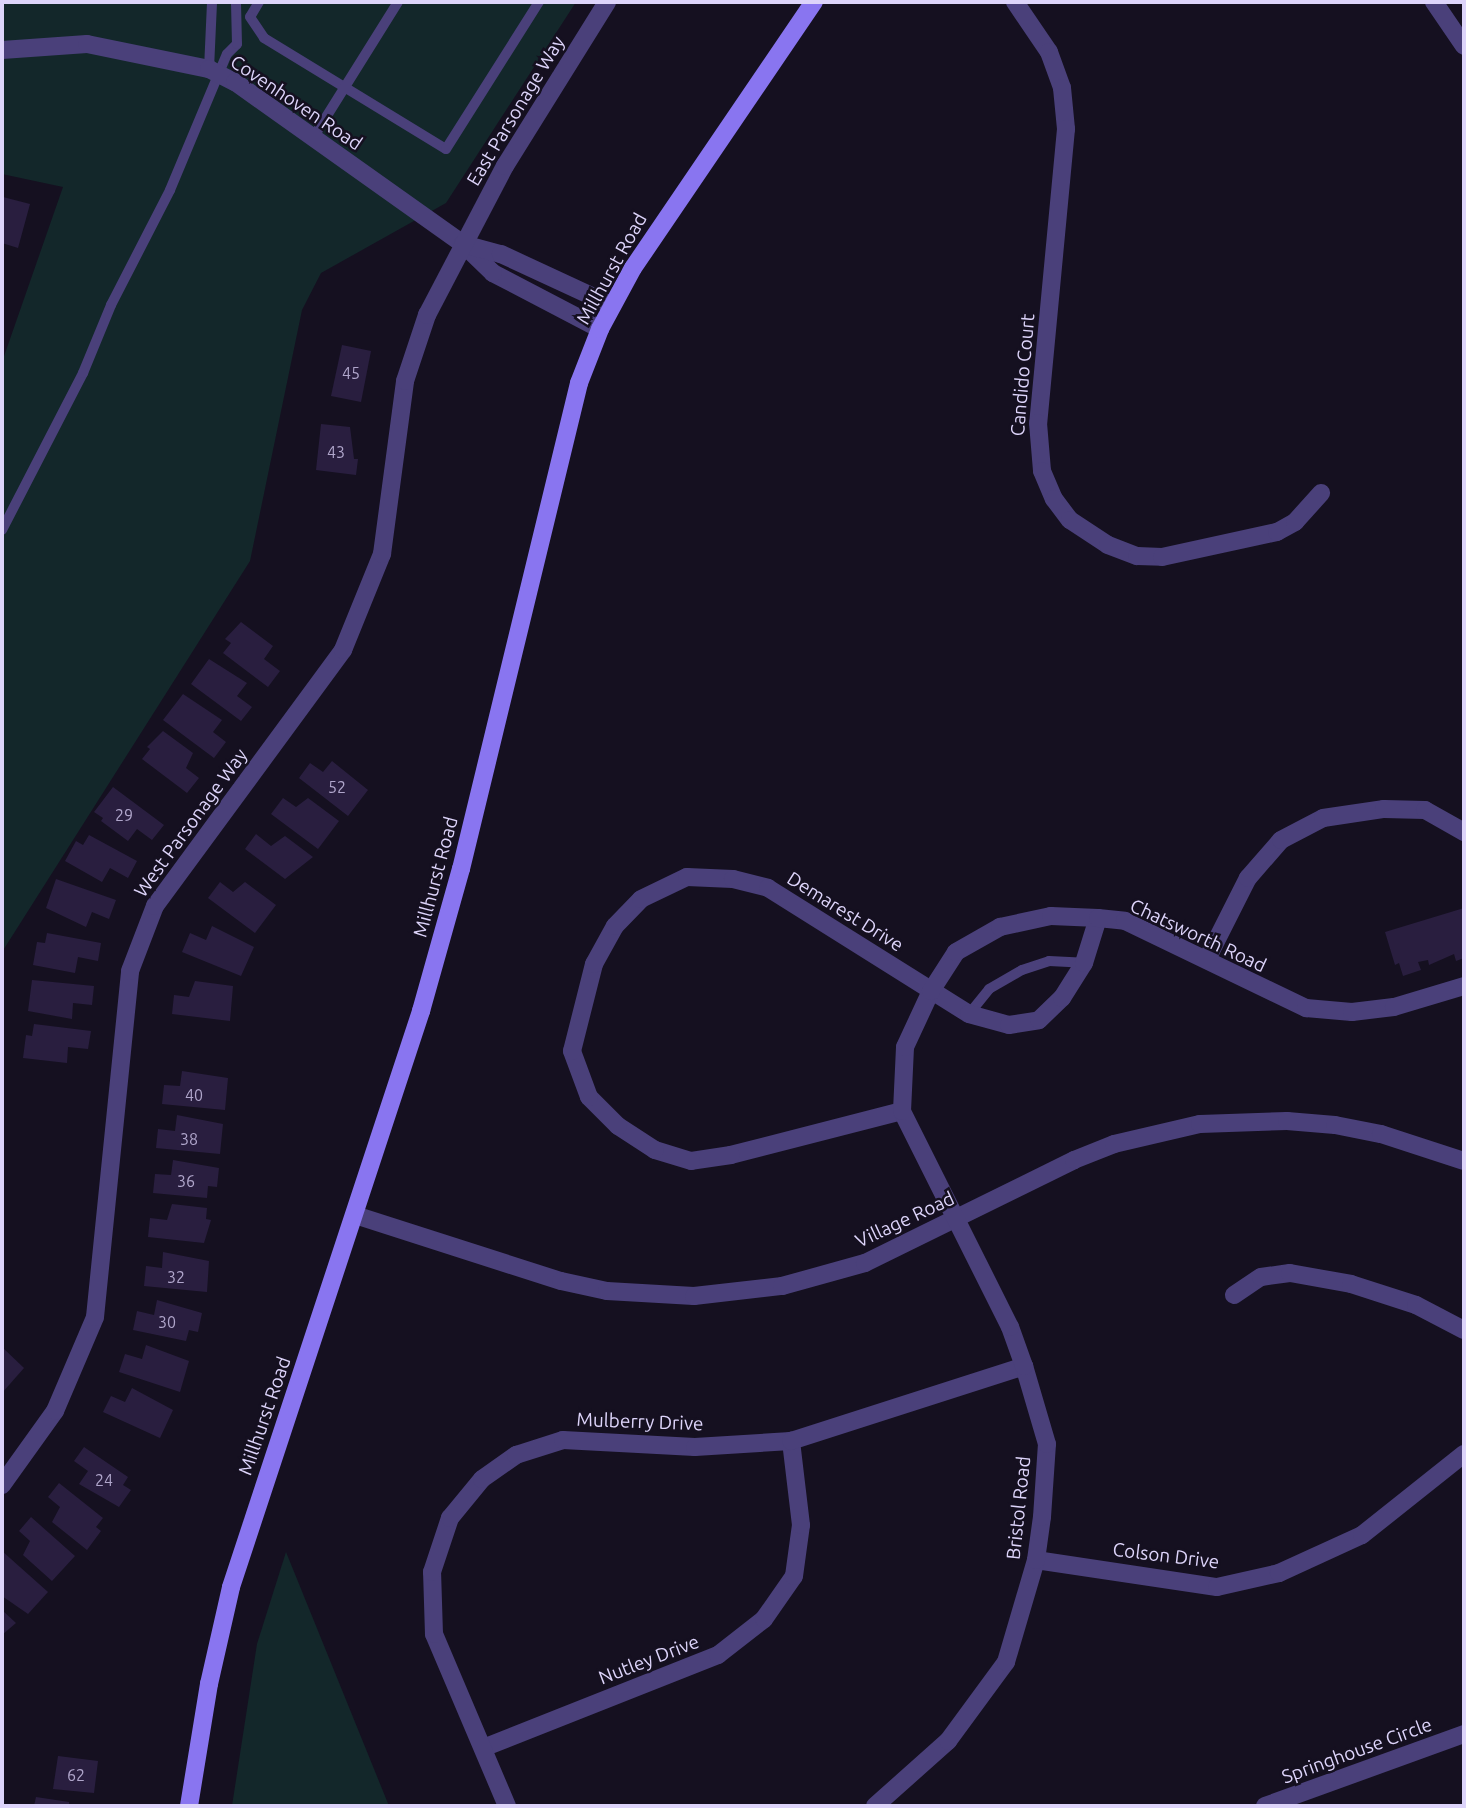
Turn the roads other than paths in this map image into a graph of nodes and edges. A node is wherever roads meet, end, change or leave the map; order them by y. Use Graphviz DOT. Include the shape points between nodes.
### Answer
graph roads {
  1 [pos="212,2"];
  2 [pos="236,2"];
  3 [pos="259,2"];
  4 [pos="398,2"];
  5 [pos="539,2"];
  6 [pos="607,2"];
  7 [pos="814,2"];
  8 [pos="1015,2"];
  9 [pos="1434,2"];
  10 [pos="1464,46"];
  11 [pos="2,50"];
  12 [pos="213,71"];
  13 [pos="346,85"];
  14 [pos="313,138"];
  15 [pos="463,244"];
  16 [pos="611,305"];
  17 [pos="600,329"];
  18 [pos="1321,494"];
  19 [pos="2,530"];
  20 [pos="1464,832"];
  21 [pos="1098,918"];
  22 [pos="1207,960"];
  23 [pos="1084,963"];
  24 [pos="1464,986"];
  25 [pos="931,991"];
  26 [pos="969,1014"];
  27 [pos="902,1111"];
  28 [pos="1464,1161"];
  29 [pos="355,1215"];
  30 [pos="957,1219"];
  31 [pos="1234,1295"];
  32 [pos="1464,1330"];
  33 [pos="1024,1366"];
  34 [pos="791,1441"];
  35 [pos="1464,1454"];
  36 [pos="2,1485"];
  37 [pos="1036,1560"];
  38 [pos="1464,1734"];
  39 [pos="482,1748"];
  40 [pos="1316,1799"];
  41 [pos="189,1806"];
  42 [pos="507,1806"];
  43 [pos="875,1806"];
  44 [pos="1265,1806"];
  1 -- 12 [label="lane"];
  2 -- 12 [label="lane" via="237,44"];
  3 -- 13 [label="lane" via="250,17 253,26"];
  4 -- 13 [label="lane"];
  5 -- 13 [label="lane" via="446,149"];
  6 -- 15 [label="street, East Parsonage Way"];
  7 -- 16 [label="street, Millhurst Road" via="670,209"];
  8 -- 18 [label="street, Candido Court" via="1049,52 1062,88 1066,129 1038,424 1042,471 1054,499 1070,520 1108,545 1137,556 1162,557 1277,532 1295,522"];
  9 -- 10 [label="street"];
  11 -- 12 [label="street, Covenhoven Road" via="87,44"];
  12 -- 14 [label="street, Covenhoven Road"];
  12 -- 19 [label="lane" via="170,190"];
  13 -- 14 [label="lane"];
  14 -- 15 [label="street, Covenhoven Road"];
  15 -- 16 [label="street, Covenhoven Road" via="501,254"];
  15 -- 17 [label="street, Covenhoven Road" via="493,273"];
  15 -- 36 [label="street, West Parsonage Way" via="427,315 405,381 391,505 382,554 365,604 343,650 155,906 130,971 95,1317 55,1410"];
  16 -- 17 [label="street, Millhurst Road"];
  17 -- 29 [label="street, Millhurst Road" via="579,383 552,481 461,869"];
  20 -- 22 [label="street" via="1425,810 1384,809 1323,818 1281,840 1248,878"];
  21 -- 22 [label="street, Chatsworth Road" via="1125,921"];
  21 -- 23 [label="street, Demarest Drive"];
  21 -- 25 [label="street, Chatsworth Road" via="1051,916 1000,927 956,952"];
  22 -- 24 [label="street, Chatsworth Road" via="1306,1008 1352,1012 1394,1007"];
  23 -- 26 [label="lane" via="1049,961 1022,970 989,989"];
  23 -- 26 [label="street, Demarest Drive" via="1062,998 1039,1020 1009,1025"];
  25 -- 26 [label="street, Demarest Drive"];
  25 -- 27 [label="street, Chatsworth Road" via="905,1047"];
  25 -- 27 [label="street, Demarest Drive" via="768,888 733,879 687,877 641,899 615,926 594,964 581,1005 572,1051 589,1097 618,1126 654,1150 691,1161 731,1155"];
  27 -- 30 [label="street, Chatsworth Road"];
  28 -- 30 [label="street, Village Road" via="1381,1134 1335,1125 1287,1121 1200,1124 1114,1144"];
  29 -- 30 [label="street, Village Road" via="561,1281 607,1291 694,1296 736,1294 824,1276 865,1263"];
  29 -- 41 [label="street, Millhurst Road" via="231,1587"];
  30 -- 33 [label="street, Bristol Road"];
  31 -- 32 [label="street" via="1261,1277 1290,1273 1364,1288 1416,1305"];
  33 -- 34 [label="street, Mulberry Drive"];
  33 -- 37 [label="street, Bristol Road" via="1047,1444"];
  34 -- 39 [label="street, Nutley Drive" via="801,1525 794,1576 764,1619 718,1656"];
  34 -- 39 [label="street, Mulberry Drive" via="695,1447 563,1440 516,1455 482,1479 450,1518 432,1572 434,1634"];
  35 -- 37 [label="street, Colson Drive" via="1362,1535 1279,1573 1217,1587"];
  37 -- 43 [label="street, Bristol Road" via="1006,1662 948,1741"];
  38 -- 40 [label="street, Springhouse Circle"];
  39 -- 42 [label="street, Mulberry Drive"];
  40 -- 44 [label="street, Springhouse Circle"];
}
